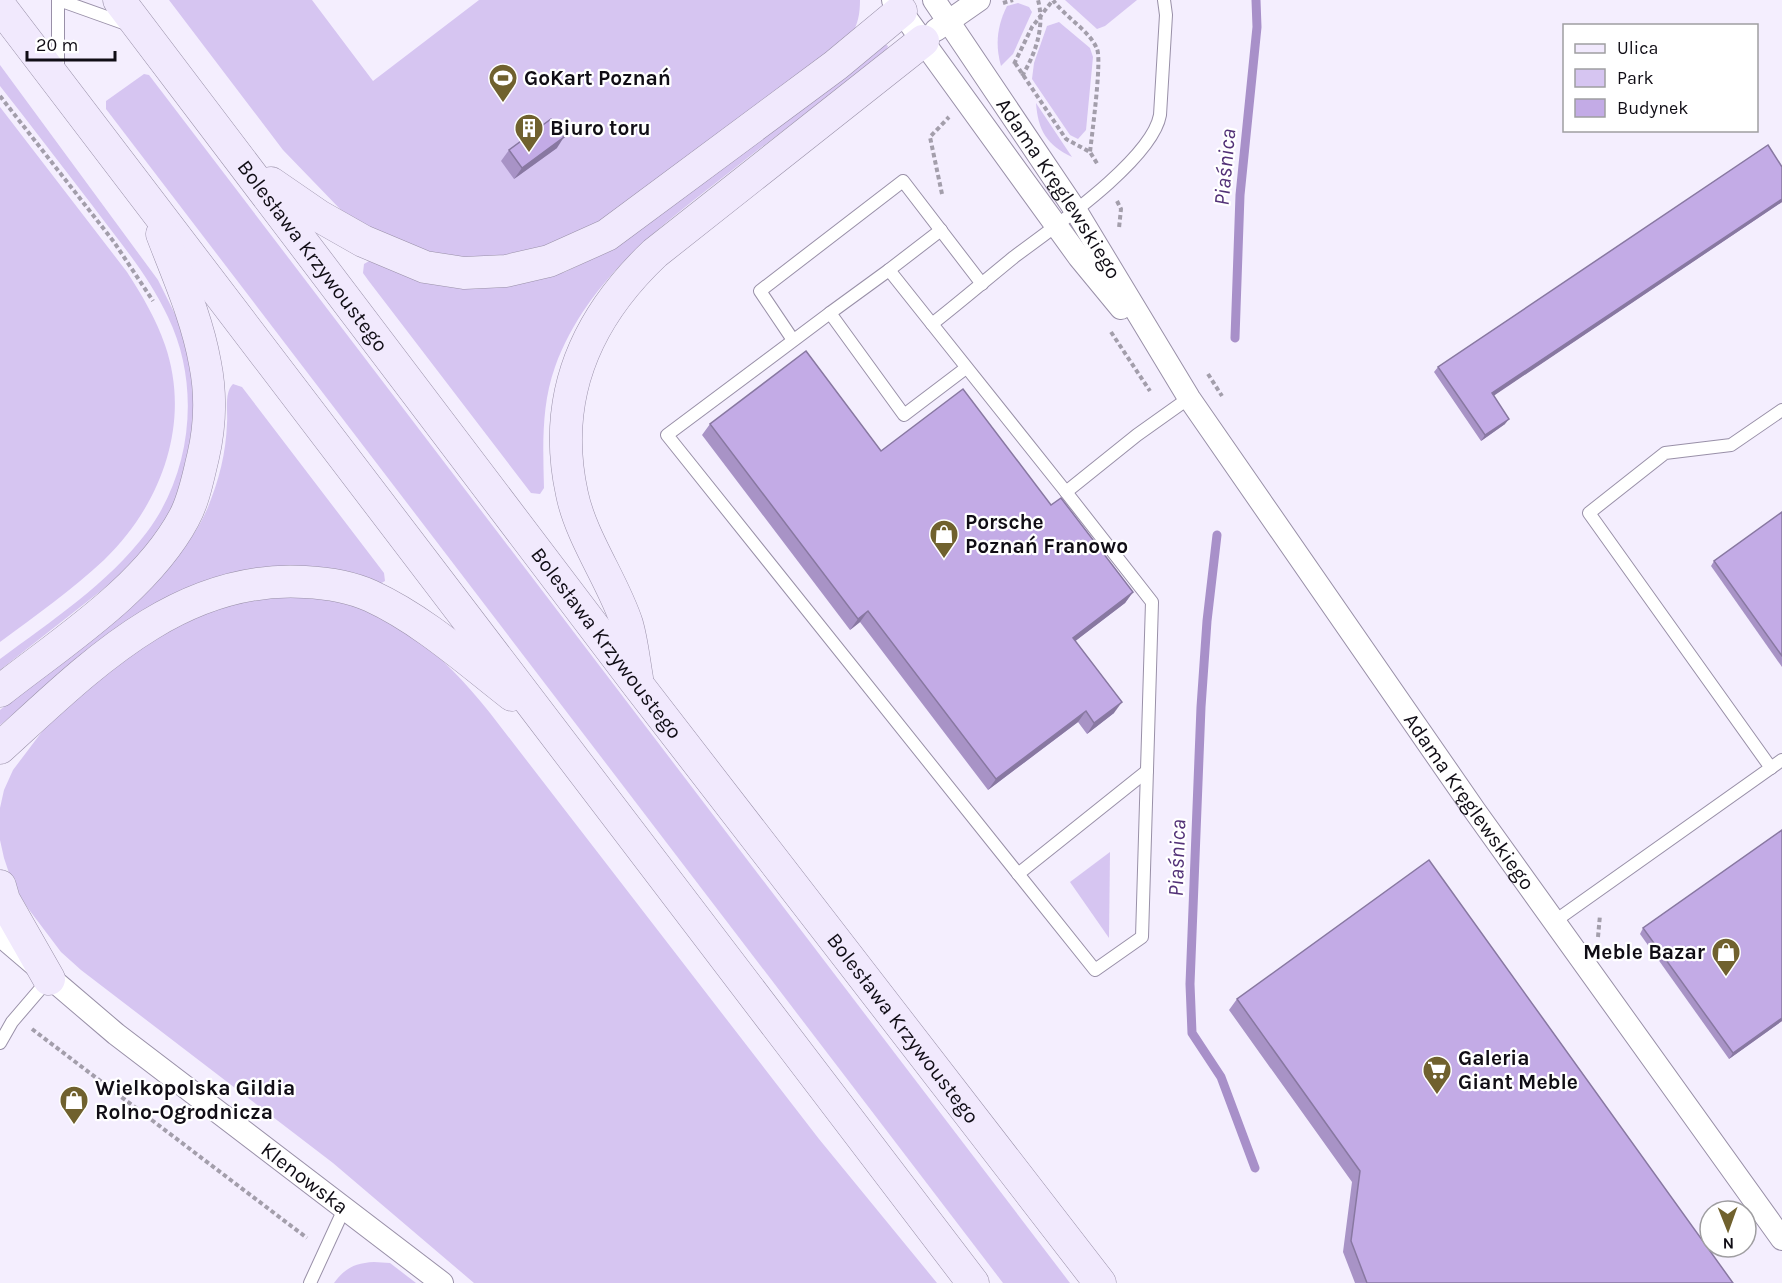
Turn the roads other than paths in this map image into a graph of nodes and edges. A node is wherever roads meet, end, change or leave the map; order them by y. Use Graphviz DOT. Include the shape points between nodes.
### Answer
graph roads {
  1 [pos="59,0"];
  2 [pos="118,0"];
  3 [pos="934,0"];
  4 [pos="979,0"];
  5 [pos="1164,0"];
  6 [pos="903,4"];
  7 [pos="0,6"];
  8 [pos="948,21"];
  9 [pos="141,30"];
  10 [pos="923,41"];
  11 [pos="58,85"];
  12 [pos="234,150"];
  13 [pos="150,202"];
  14 [pos="1076,211"];
  15 [pos="1057,226"];
  16 [pos="941,231"];
  17 [pos="889,270"];
  18 [pos="982,284"];
  19 [pos="830,313"];
  20 [pos="932,324"];
  21 [pos="793,340"];
  22 [pos="1164,360"];
  23 [pos="966,368"];
  24 [pos="1189,398"];
  25 [pos="1782,410"];
  26 [pos="1066,492"];
  27 [pos="638,685"];
  28 [pos="0,692"];
  29 [pos="546,721"];
  30 [pos="1,749"];
  31 [pos="1782,760"];
  32 [pos="1771,768"];
  33 [pos="1147,771"];
  34 [pos="1018,874"];
  35 [pos="0,886"];
  36 [pos="1554,921"];
  37 [pos="0,935"];
  38 [pos="49,979"];
  39 [pos="0,1043"];
  40 [pos="344,1209"];
  41 [pos="1782,1239"];
  42 [pos="1100,1279"];
  43 [pos="310,1283"];
  44 [pos="442,1283"];
  45 [pos="973,1283"];
  1 -- 9 [label="lane"];
  1 -- 11 [label="lane"];
  2 -- 9 [label="main road, Bolesława Krzywoustego"];
  3 -- 8 [label="street"];
  4 -- 8 [label="street"];
  5 -- 14 [label="lane" via="1158,125 1140,151"];
  6 -- 10 [label="street, Adama Kręglewskiego"];
  6 -- 12 [label="main road" via="836,65 607,235 549,261 507,271 464,273 425,267 363,241 285,194"];
  7 -- 11 [label="main road"];
  8 -- 10 [label="street"];
  8 -- 14 [label="street, Adama Kręglewskiego"];
  9 -- 12 [label="main road, Bolesława Krzywoustego"];
  10 -- 15 [label="street, Adama Kręglewskiego"];
  10 -- 27 [label="main road" via="655,253 630,276 609,304 580,354 567,420 572,495 627,624"];
  11 -- 13 [label="main road"];
  12 -- 27 [label="main road, Bolesława Krzywoustego"];
  13 -- 28 [label="main road" via="190,308 206,364 207,440 193,495 185,516 152,565"];
  13 -- 29 [label="main road"];
  14 -- 15 [label="lane"];
  14 -- 22 [label="street, Adama Kręglewskiego"];
  15 -- 18 [label="lane"];
  15 -- 22 [label="street, Adama Kręglewskiego"];
  16 -- 17 [label="lane"];
  16 -- 18 [label="lane"];
  16 -- 21 [label="lane" via="903,181 760,291"];
  17 -- 19 [label="lane"];
  17 -- 20 [label="lane"];
  18 -- 20 [label="lane"];
  19 -- 21 [label="lane"];
  19 -- 23 [label="lane" via="904,415"];
  20 -- 23 [label="lane"];
  21 -- 34 [label="lane" via="667,435"];
  22 -- 24 [label="street, Adama Kręglewskiego"];
  23 -- 26 [label="lane"];
  24 -- 26 [label="lane"];
  24 -- 36 [label="street, Adama Kręglewskiego"];
  25 -- 32 [label="lane" via="1731,445 1665,453 1589,513"];
  26 -- 33 [label="lane" via="1152,602"];
  27 -- 42 [label="main road, Bolesława Krzywoustego"];
  29 -- 30 [label="main road" via="410,616 369,595 326,583 268,582 215,592 148,625 114,648"];
  29 -- 45 [label="main road"];
  31 -- 32 [label="lane"];
  32 -- 36 [label="lane"];
  33 -- 34 [label="lane"];
  33 -- 34 [label="lane" via="1142,937 1095,970"];
  35 -- 38 [label="main road"];
  36 -- 41 [label="street, Adama Kręglewskiego"];
  37 -- 38 [label="street, Klenowska"];
  38 -- 39 [label="lane" via="16,1017"];
  38 -- 40 [label="street, Klenowska"];
  40 -- 43 [label="lane"];
  40 -- 44 [label="street, Klenowska"];
}
